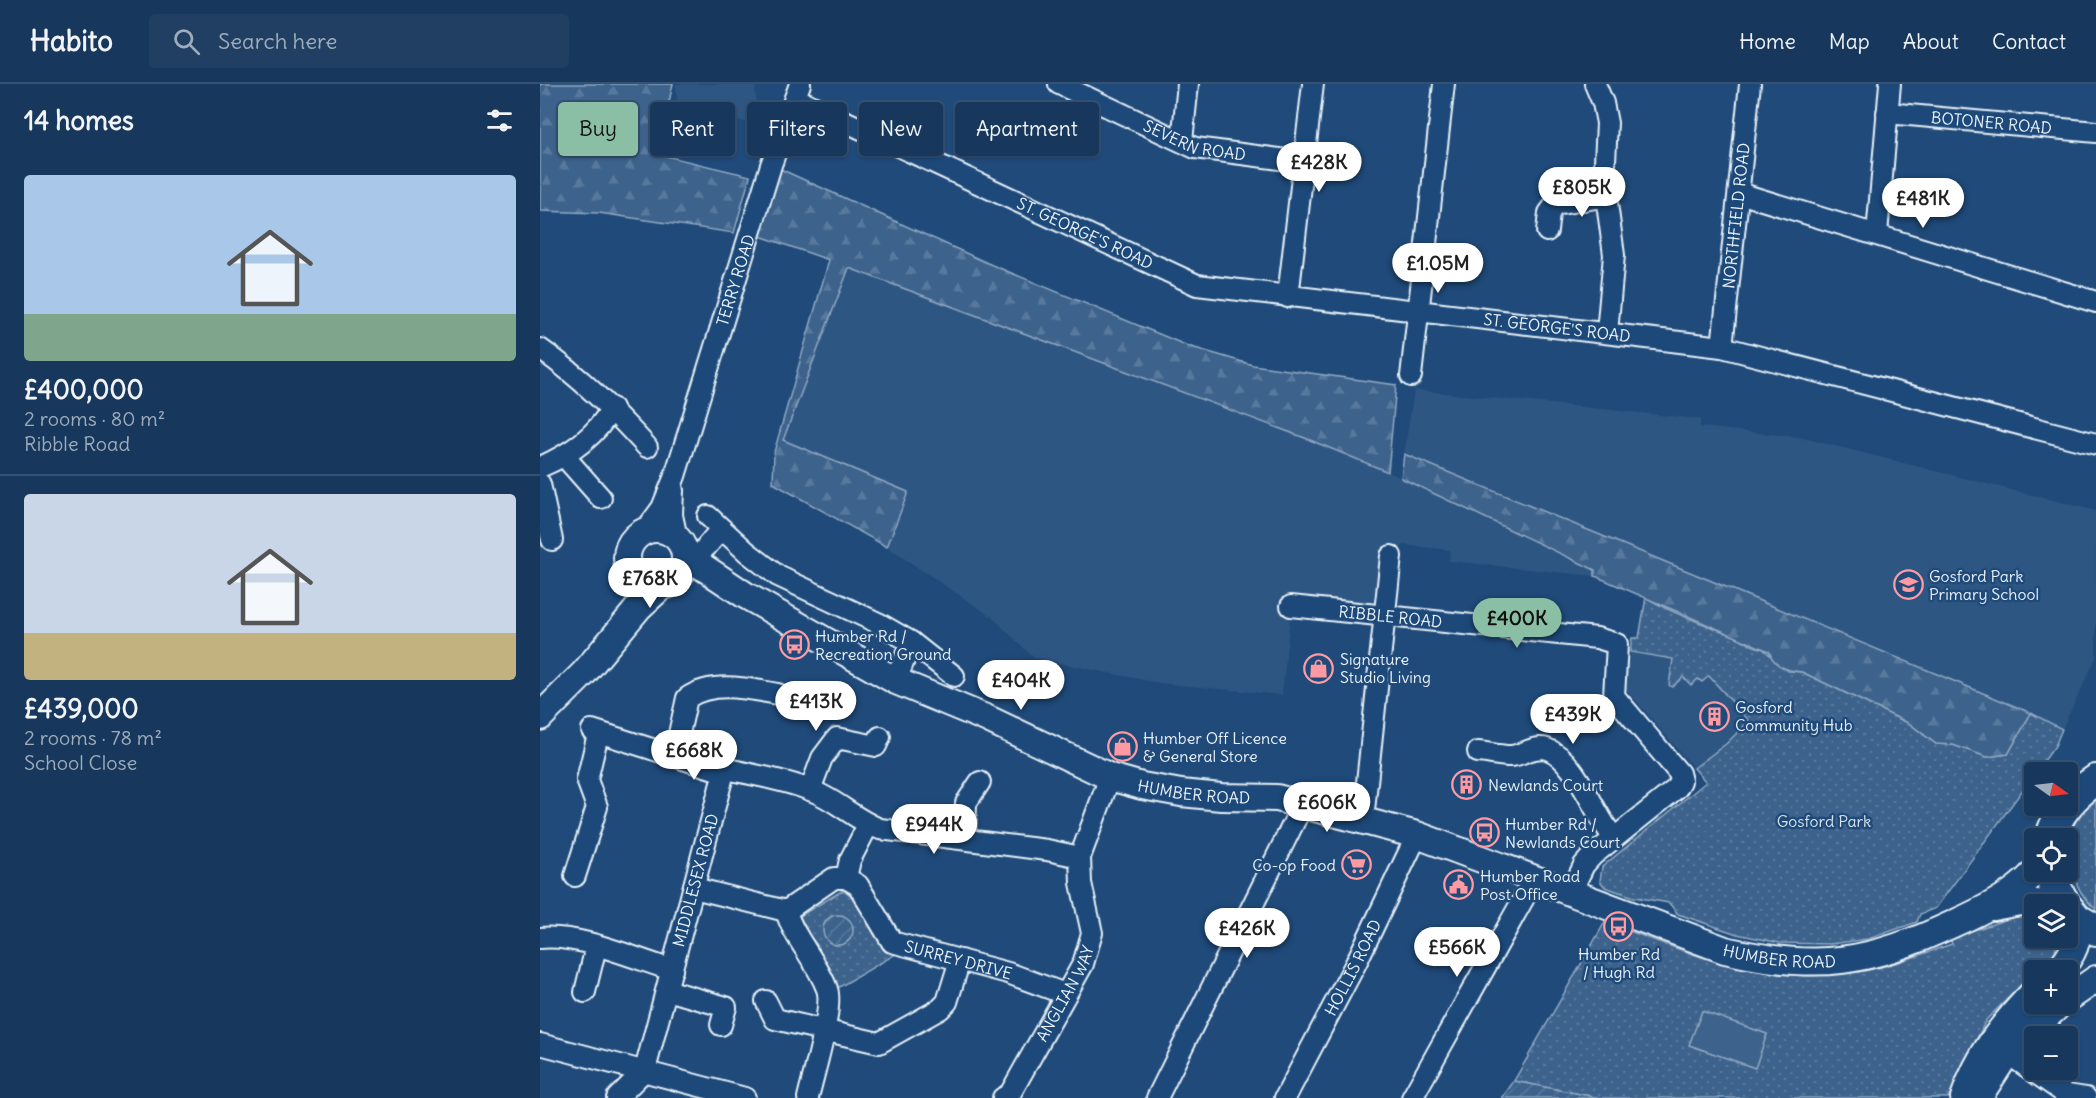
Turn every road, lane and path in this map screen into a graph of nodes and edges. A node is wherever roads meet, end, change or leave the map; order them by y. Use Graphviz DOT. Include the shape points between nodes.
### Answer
graph roads {
  1 [pos="1059,84"];
  2 [pos="1188,84"];
  3 [pos="1312,84"];
  4 [pos="1444,84"];
  5 [pos="1595,84"];
  6 [pos="1750,84"];
  7 [pos="1890,84"];
  8 [pos="797,91"];
  9 [pos="1887,113"];
  10 [pos="2096,132"];
  11 [pos="1182,141"];
  12 [pos="1303,162"];
  13 [pos="1738,193"];
  14 [pos="1607,196"];
  15 [pos="1547,231"];
  16 [pos="1877,234"];
  17 [pos="1288,297"];
  18 [pos="2096,302"];
  19 [pos="1418,311"];
  20 [pos="1607,333"];
  21 [pos="1722,347"];
  22 [pos="540,350"];
  23 [pos="1412,376"];
  24 [pos="612,408"];
  25 [pos="2096,444"];
  26 [pos="647,447"];
  27 [pos="564,456"];
  28 [pos="540,467"];
  29 [pos="675,476"];
  30 [pos="540,484"];
  31 [pos="601,498"];
  32 [pos="645,531"];
  33 [pos="552,540"];
  34 [pos="689,545"];
  35 [pos="1391,556"];
  36 [pos="633,575"];
  37 [pos="669,583"];
  38 [pos="745,595"];
  39 [pos="1291,606"];
  40 [pos="1384,614"];
  41 [pos="616,632"];
  42 [pos="911,642"];
  43 [pos="954,676"];
  44 [pos="896,681"];
  45 [pos="778,694"];
  46 [pos="540,717"];
  47 [pos="880,737"];
  48 [pos="1478,752"];
  49 [pos="674,756"];
  50 [pos="724,772"];
  51 [pos="1110,777"];
  52 [pos="2096,780"];
  53 [pos="980,782"];
  54 [pos="810,790"];
  55 [pos="1303,804"];
  56 [pos="1362,820"];
  57 [pos="868,825"];
  58 [pos="2055,828"];
  59 [pos="1417,835"];
  60 [pos="1614,838"];
  61 [pos="965,839"];
  62 [pos="1080,857"];
  63 [pos="575,876"];
  64 [pos="846,878"];
  65 [pos="1535,878"];
  66 [pos="2026,882"];
  67 [pos="694,888"];
  68 [pos="1571,892"];
  69 [pos="2024,903"];
  70 [pos="1988,908"];
  71 [pos="786,911"];
  72 [pos="540,938"];
  73 [pos="596,947"];
  74 [pos="960,960"];
  75 [pos="672,970"];
  76 [pos="2096,979"];
  77 [pos="667,990"];
  78 [pos="2078,991"];
  79 [pos="585,992"];
  80 [pos="1065,994"];
  81 [pos="766,1001"];
  82 [pos="2024,1003"];
  83 [pos="2049,1014"];
  84 [pos="721,1025"];
  85 [pos="823,1031"];
  86 [pos="540,1044"];
  87 [pos="2007,1053"];
  88 [pos="645,1070"];
  89 [pos="617,1098"];
  90 [pos="745,1098"];
  91 [pos="808,1098"];
  92 [pos="1003,1098"];
  93 [pos="1157,1098"];
  94 [pos="1285,1098"];
  95 [pos="1412,1098"];
  96 [pos="1964,1098"];
  97 [pos="1978,1098"];
  98 [pos="2086,1098"];
  1 -- 11 [label="street, SEVERN ROAD"];
  2 -- 11 [label="street"];
  3 -- 12 [label="street"];
  4 -- 19 [label="street"];
  5 -- 14 [label="street" via="1607,123"];
  6 -- 13 [label="street, NORTHFIELD ROAD"];
  7 -- 9 [label="street"];
  8 -- 17 [label="street, ST. GEORGE'S ROAD" via="1197,285"];
  8 -- 29 [label="street, TERRY ROAD"];
  9 -- 10 [label="street, BOTONER ROAD"];
  9 -- 16 [label="street"];
  11 -- 12 [label="street, SEVERN ROAD" via="1195,148"];
  12 -- 17 [label="street"];
  13 -- 16 [label="street"];
  13 -- 21 [label="street, NORTHFIELD ROAD"];
  14 -- 15 [label="street" via="1555,205 1549,213"];
  14 -- 20 [label="street" via="1614,255"];
  16 -- 18 [label="street"];
  17 -- 19 [label="street, ST. GEORGE'S ROAD"];
  19 -- 20 [label="street, ST. GEORGE'S ROAD"];
  19 -- 23 [label="street"];
  20 -- 21 [label="street, ST. GEORGE'S ROAD"];
  21 -- 25 [label="street, ST. GEORGE'S ROAD"];
  22 -- 24 [label="street"];
  24 -- 26 [label="street"];
  24 -- 27 [label="street" via="603,423"];
  27 -- 28 [label="street"];
  27 -- 31 [label="street"];
  29 -- 32 [label="street, TERRY ROAD" via="662,508"];
  29 -- 34 [label="street, TERRY ROAD" via="672,508"];
  30 -- 33 [label="street"];
  32 -- 34 [label="main road" via="664,530"];
  32 -- 36 [label="main road" via="633,541 628,553"];
  34 -- 37 [label="main road" via="683,567"];
  34 -- 38 [label="main road, HUMBER ROAD" via="694,561"];
  34 -- 42 [label="street" via="714,522 778,576"];
  35 -- 40 [label="street"];
  36 -- 37 [label="main road" via="647,585"];
  36 -- 41 [label="main road" via="630,602"];
  37 -- 38 [label="main road, HUMBER ROAD" via="695,579"];
  37 -- 41 [label="main road"];
  38 -- 44 [label="main road, HUMBER ROAD"];
  39 -- 40 [label="street, RIBBLE ROAD"];
  40 -- 56 [label="street"];
  40 -- 60 [label="street, RIBBLE ROAD" via="1597,638 1617,644 1614,696 1679,773 1681,781"];
  41 -- 46 [label="main road" via="584,673"];
  42 -- 43 [label="street"];
  42 -- 44 [label="street"];
  44 -- 51 [label="main road, HUMBER ROAD"];
  45 -- 49 [label="street" via="740,687 696,692 687,698"];
  47 -- 54 [label="street" via="876,746 870,747 837,738 822,758"];
  48 -- 60 [label="street" via="1513,756 1530,749 1547,749 1566,764"];
  49 -- 50 [label="street"];
  49 -- 63 [label="street" via="595,732 587,780 597,807"];
  50 -- 54 [label="street" via="732,770"];
  50 -- 67 [label="street, MIDDLESEX ROAD"];
  51 -- 55 [label="main road, HUMBER ROAD" via="1182,793 1277,798"];
  51 -- 62 [label="street, ANGLIAN WAY"];
  52 -- 58 [label="highway" via="2077,794"];
  53 -- 61 [label="street" via="966,803"];
  54 -- 57 [label="street"];
  55 -- 56 [label="main road, HUMBER ROAD"];
  55 -- 93 [label="street"];
  56 -- 59 [label="main road, HUMBER ROAD"];
  57 -- 61 [label="street" via="892,832"];
  57 -- 64 [label="street" via="850,860"];
  59 -- 65 [label="main road, HUMBER ROAD"];
  59 -- 94 [label="street, HOLLIS ROAD"];
  60 -- 68 [label="street" via="1584,865"];
  61 -- 62 [label="street"];
  62 -- 80 [label="street, ANGLIAN WAY" via="1081,883 1092,933 1083,964"];
  64 -- 71 [label="street" via="834,878"];
  64 -- 74 [label="street, SURREY DRIVE" via="858,885 892,942"];
  65 -- 68 [label="main road, HUMBER ROAD"];
  65 -- 95 [label="street"];
  66 -- 70 [label="main road, HUMBER ROAD"];
  67 -- 71 [label="street"];
  67 -- 75 [label="street, MIDDLESEX ROAD"];
  68 -- 70 [label="main road, HUMBER ROAD" via="1725,950 1794,963 1869,957 1912,943"];
  69 -- 70 [label="main road, HUMBER ROAD"];
  71 -- 85 [label="street" via="828,991"];
  72 -- 73 [label="street" via="559,938"];
  73 -- 75 [label="street"];
  73 -- 79 [label="street"];
  74 -- 80 [label="street, SURREY DRIVE"];
  74 -- 85 [label="street" via="947,1002 884,1042 872,1043"];
  75 -- 77 [label="street, MIDDLESEX ROAD"];
  76 -- 78 [label="main road"];
  77 -- 84 [label="street" via="726,1007"];
  77 -- 88 [label="street, MIDDLESEX ROAD"];
  80 -- 92 [label="street, ANGLIAN WAY" via="1010,1094"];
  81 -- 85 [label="street" via="775,1019"];
  82 -- 96 [label="main road" via="1989,1043 1971,1074"];
  83 -- 87 [label="main road"];
  85 -- 91 [label="street"];
  86 -- 88 [label="street"];
  87 -- 97 [label="main road"];
  87 -- 98 [label="street" via="2067,1095"];
  88 -- 89 [label="street, MIDDLESEX ROAD"];
  88 -- 90 [label="street"];
}
